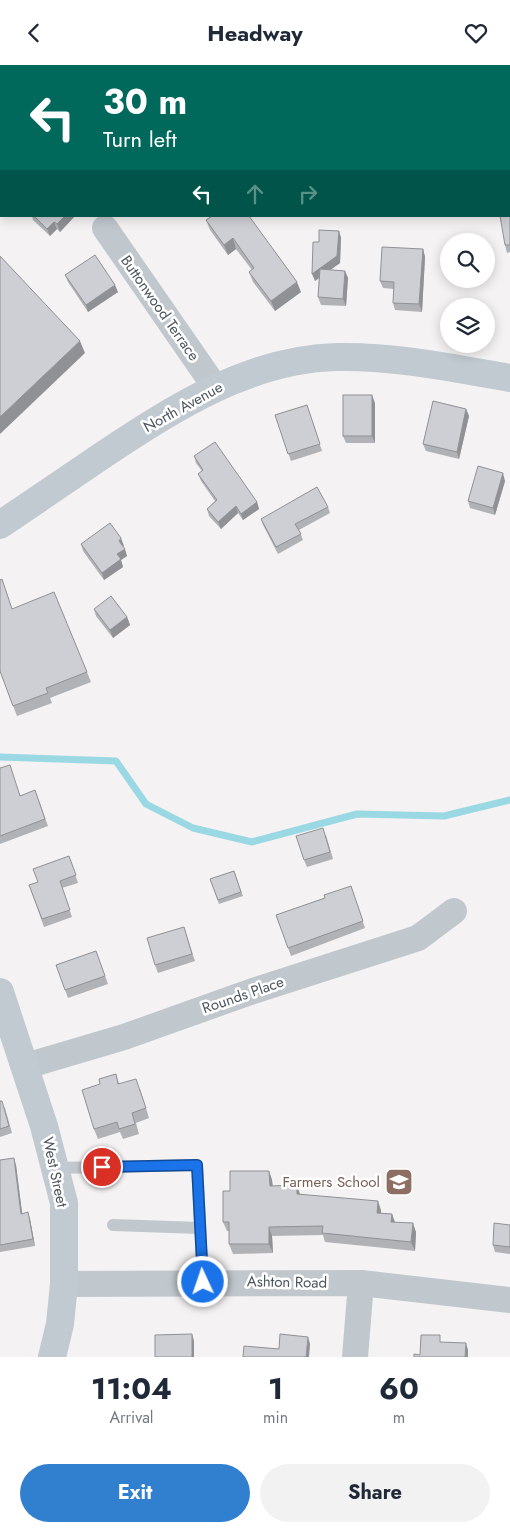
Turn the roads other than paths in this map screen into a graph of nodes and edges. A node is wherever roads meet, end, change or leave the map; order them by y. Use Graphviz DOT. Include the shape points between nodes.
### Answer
graph roads {
  1 [pos="105,228"];
  2 [pos="510,378"];
  3 [pos="215,387"];
  4 [pos="0,525"];
  5 [pos="454,911"];
  6 [pos="0,992"];
  7 [pos="26,1066"];
  8 [pos="55,1168"];
  9 [pos="113,1225"];
  10 [pos="200,1228"];
  11 [pos="203,1282"];
  12 [pos="361,1283"];
  13 [pos="64,1284"];
  14 [pos="510,1300"];
  15 [pos="52,1357"];
  16 [pos="356,1357"];
  1 -- 3 [label="street, Buttonwood Terrace"];
  2 -- 3 [label="main road, North Avenue" via="418,361 337,357 274,366"];
  3 -- 4 [label="main road, North Avenue" via="130,438"];
  5 -- 7 [label="street, Rounds Place" via="418,938 124,1037"];
  6 -- 7 [label="main road, West Street"];
  7 -- 8 [label="main road, West Street"];
  8 -- 10 [label="lane" via="197,1165"];
  8 -- 13 [label="main road, West Street" via="64,1203"];
  9 -- 10 [label="lane"];
  10 -- 11 [label="lane"];
  11 -- 12 [label="street, Ashton Road"];
  11 -- 13 [label="street, Ashton Road"];
  12 -- 14 [label="street, Ashton Road"];
  12 -- 16 [label="street"];
  13 -- 15 [label="main road, West Street" via="60,1324"];
}
